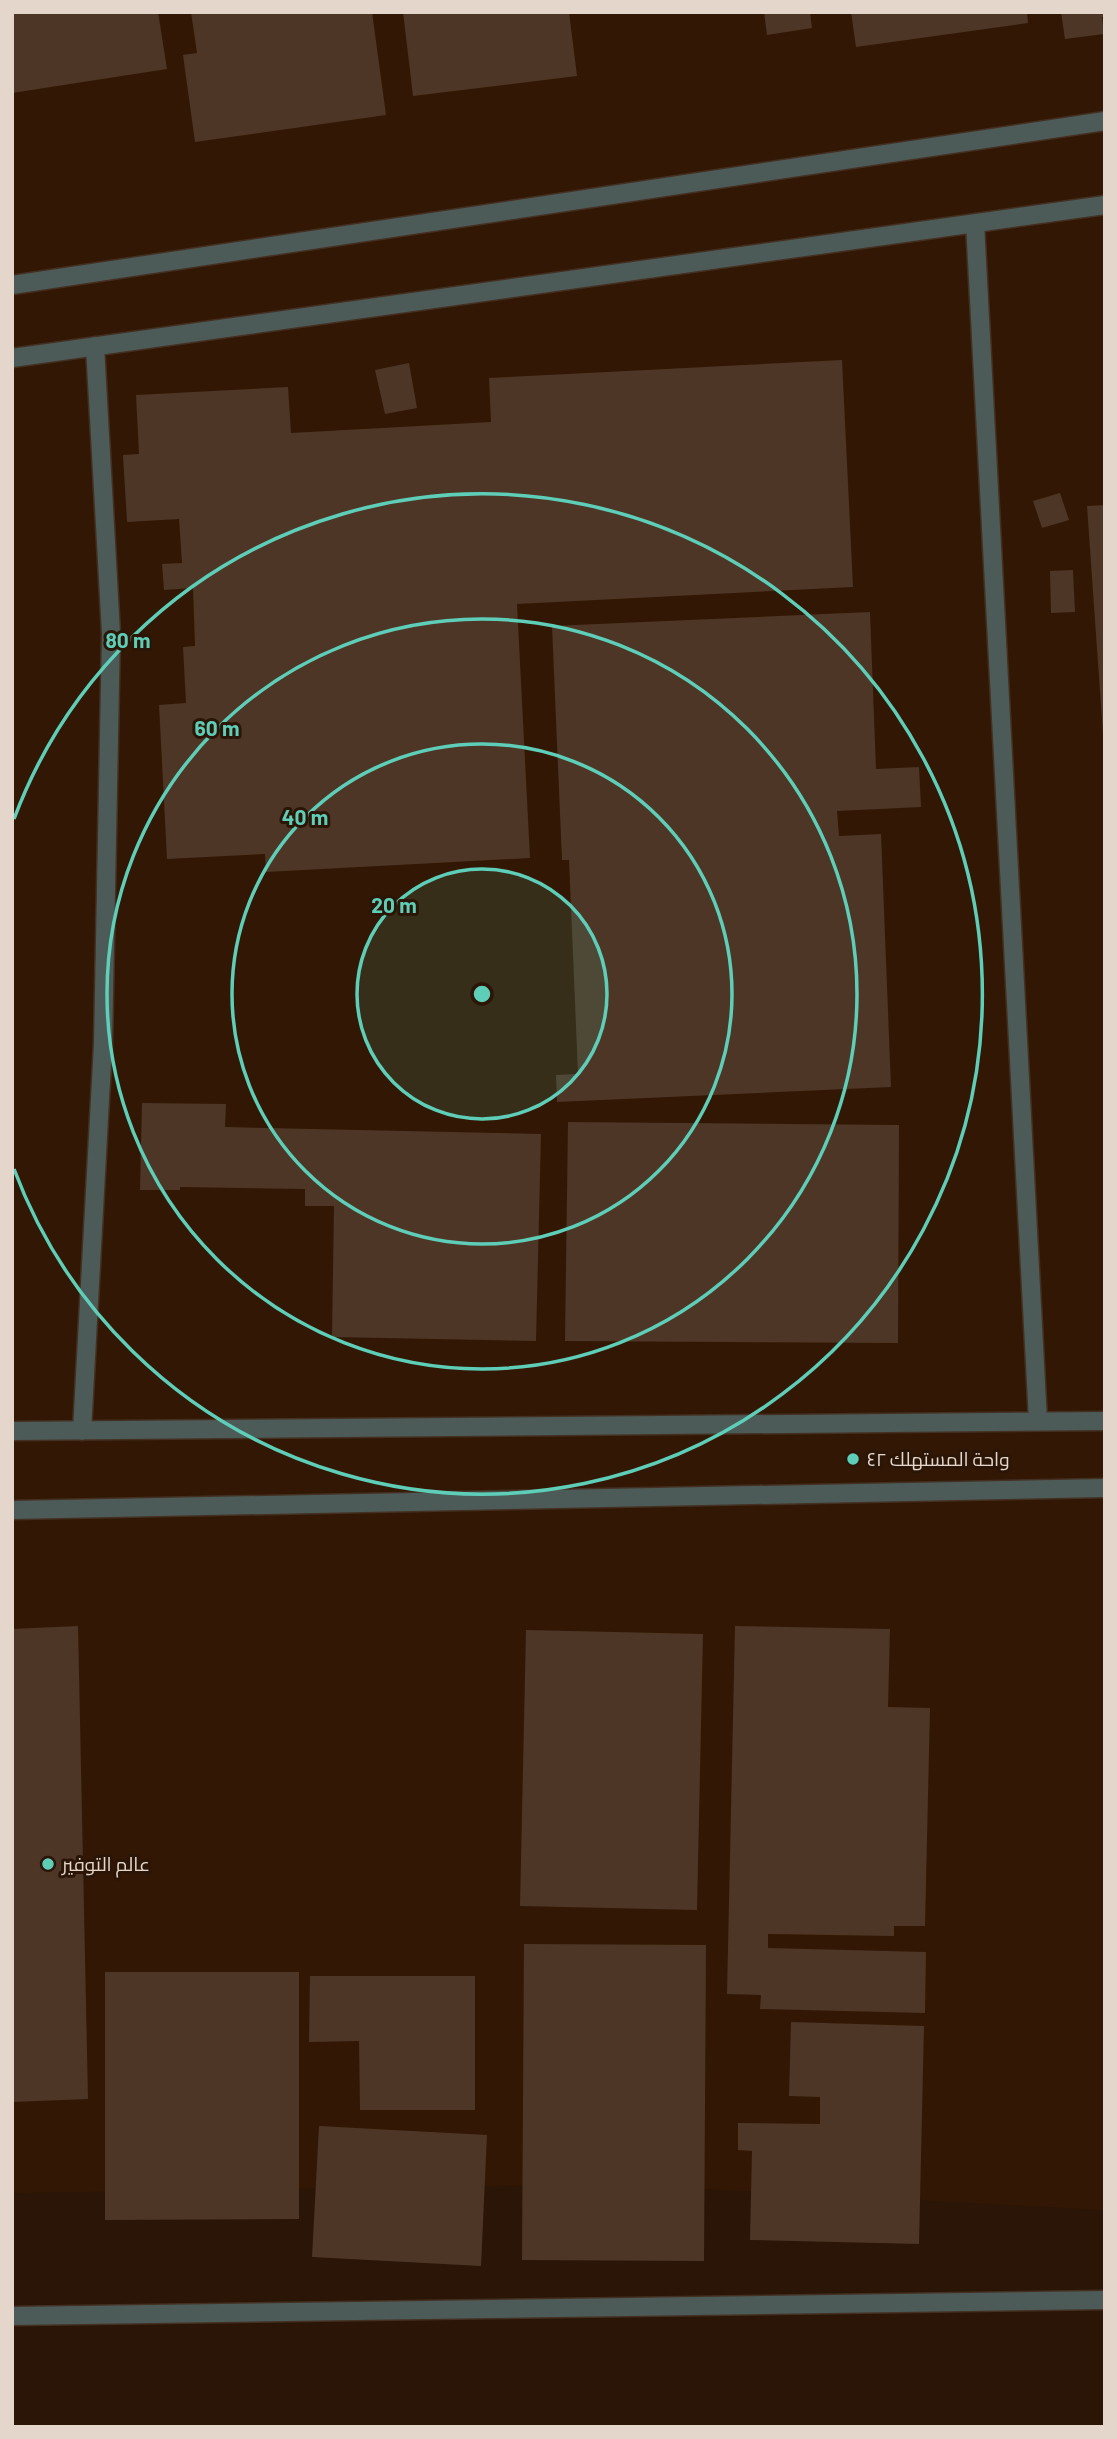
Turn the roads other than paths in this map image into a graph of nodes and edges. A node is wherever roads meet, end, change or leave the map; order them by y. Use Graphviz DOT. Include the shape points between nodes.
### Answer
graph roads {
  1 [pos="1105,121"];
  2 [pos="1105,205"];
  3 [pos="975,223"];
  4 [pos="12,285"];
  5 [pos="95,346"];
  6 [pos="12,358"];
  7 [pos="1038,1421"];
  8 [pos="1105,1421"];
  9 [pos="12,1431"];
  10 [pos="82,1431"];
  11 [pos="1105,1488"];
  12 [pos="12,1510"];
  13 [pos="1105,2300"];
  14 [pos="12,2316"];
  1 -- 4 [label="street"];
  2 -- 3 [label="street"];
  3 -- 5 [label="street"];
  3 -- 7 [label="street"];
  5 -- 6 [label="street"];
  5 -- 10 [label="street" via="111,633 103,1044"];
  7 -- 8 [label="street"];
  7 -- 10 [label="street"];
  9 -- 10 [label="street"];
  11 -- 12 [label="street"];
  13 -- 14 [label="street"];
}
